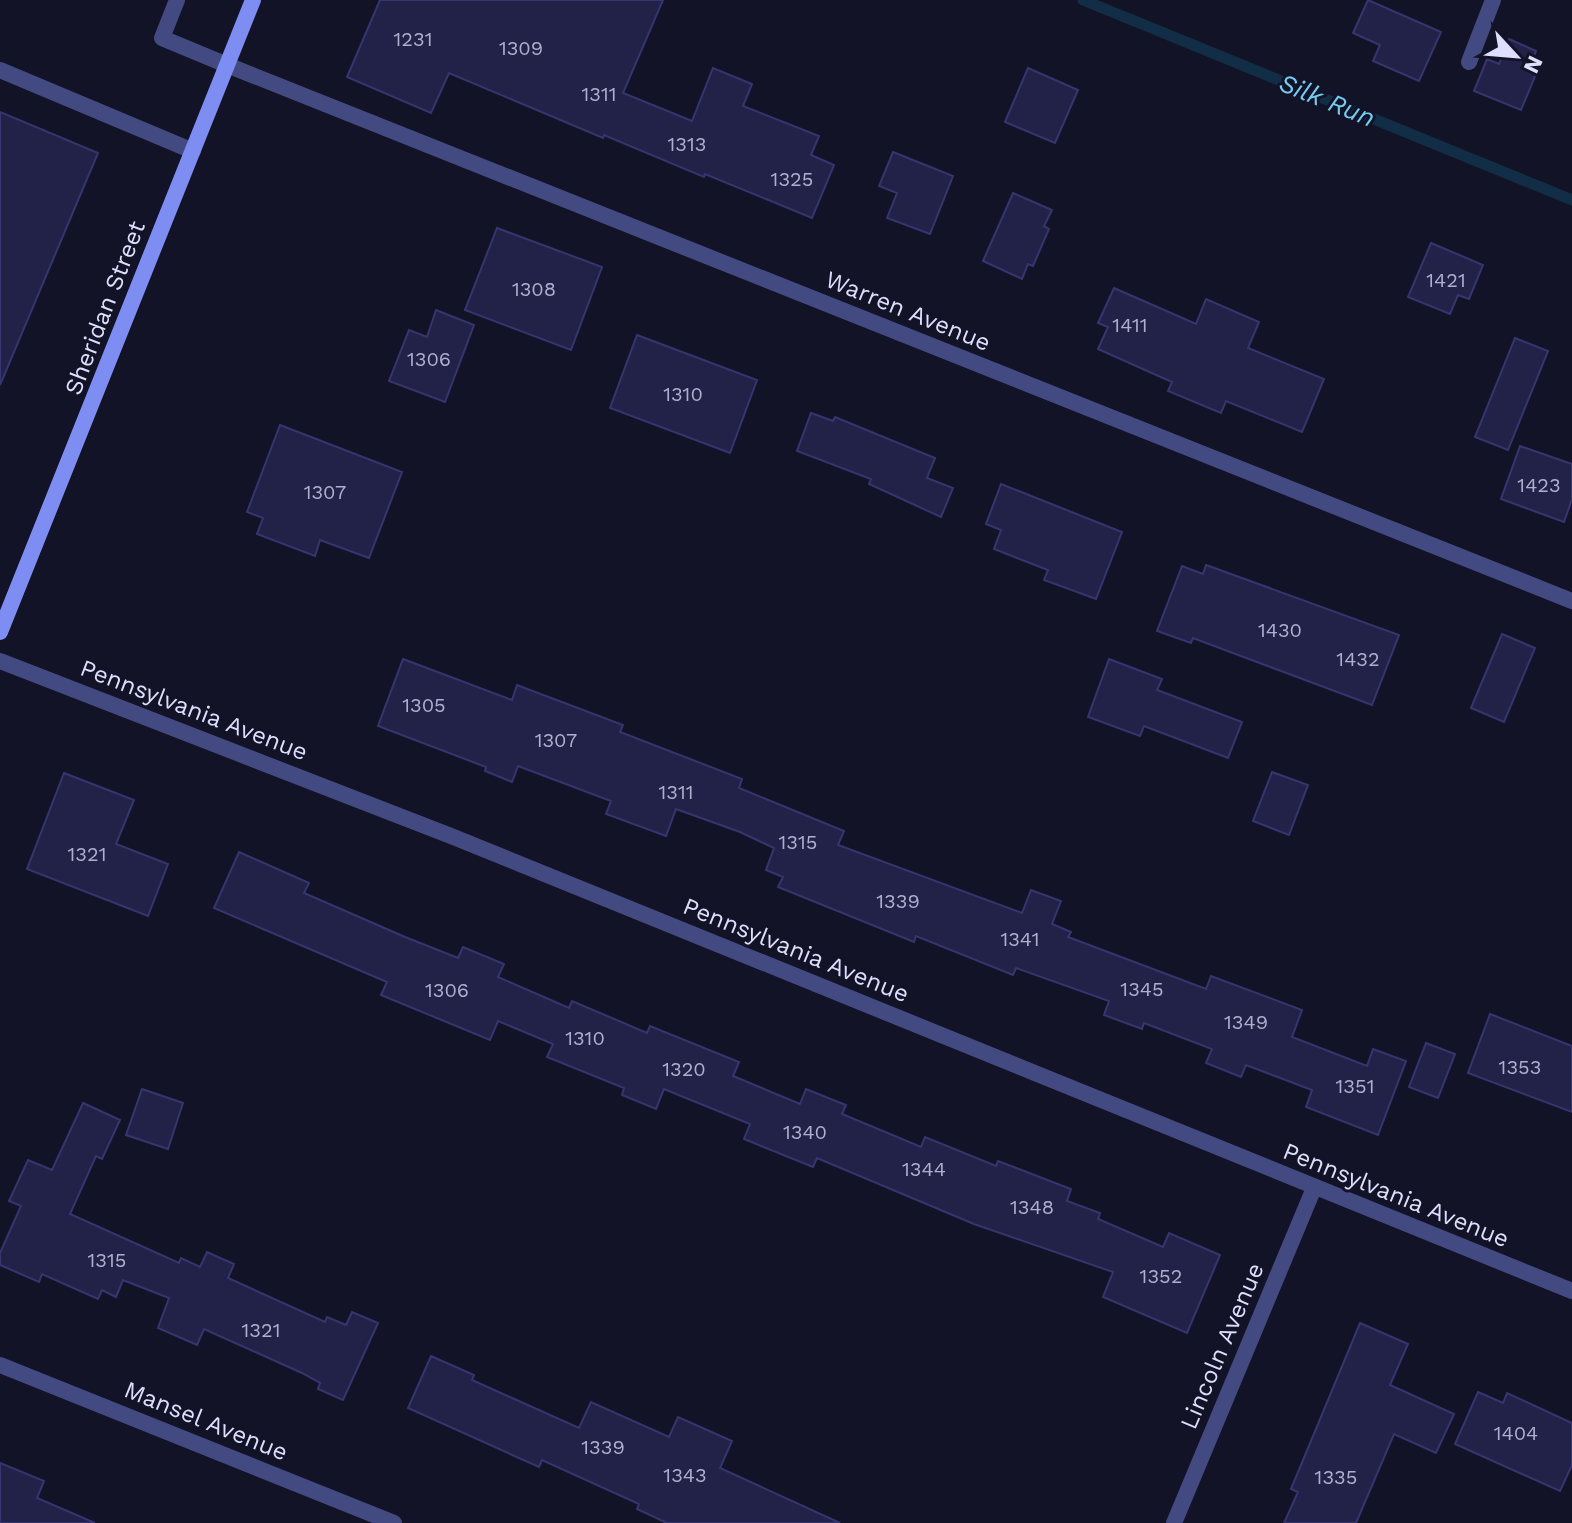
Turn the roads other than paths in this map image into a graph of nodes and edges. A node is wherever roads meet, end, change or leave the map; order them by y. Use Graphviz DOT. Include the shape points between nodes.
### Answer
graph roads {
  1 [pos="177,0"];
  2 [pos="253,0"];
  3 [pos="1493,0"];
  4 [pos="1469,62"];
  5 [pos="227,65"];
  6 [pos="0,70"];
  7 [pos="193,151"];
  8 [pos="1572,601"];
  9 [pos="0,632"];
  10 [pos="0,661"];
  11 [pos="1314,1188"];
  12 [pos="1572,1291"];
  13 [pos="0,1365"];
  14 [pos="394,1523"];
  15 [pos="1174,1523"];
  1 -- 5 [label="street, Warren Avenue" via="162,38"];
  2 -- 5 [label="street, Sheridan Street"];
  3 -- 4 [label="street"];
  5 -- 7 [label="street, Sheridan Street"];
  5 -- 8 [label="street, Warren Avenue"];
  6 -- 7 [label="street"];
  7 -- 9 [label="street, Sheridan Street"];
  10 -- 11 [label="street, Pennsylvania Avenue" via="451,836"];
  11 -- 12 [label="street, Pennsylvania Avenue"];
  11 -- 15 [label="street, Lincoln Avenue"];
  13 -- 14 [label="street, Mansel Avenue"];
}
